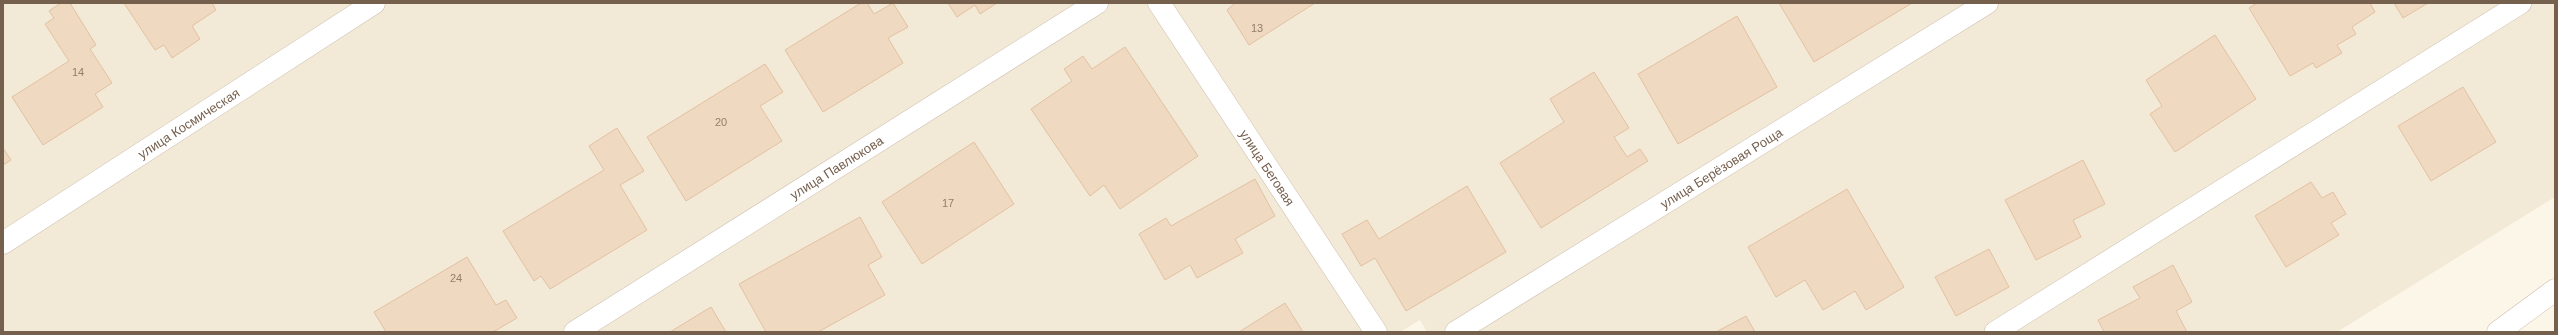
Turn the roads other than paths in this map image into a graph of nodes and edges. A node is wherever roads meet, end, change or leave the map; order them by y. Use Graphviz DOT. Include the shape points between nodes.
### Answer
graph roads {
  1 [pos="374,3"];
  2 [pos="1097,3"];
  3 [pos="1159,3"];
  4 [pos="1988,3"];
  5 [pos="2521,3"];
  6 [pos="3,243"];
  7 [pos="2555,290"];
  8 [pos="575,332"];
  9 [pos="1376,332"];
  10 [pos="1456,332"];
  11 [pos="1995,332"];
  12 [pos="2498,332"];
  1 -- 6 [label="street, улица Космическая"];
  2 -- 8 [label="street, улица Павлюкова"];
  3 -- 9 [label="street, улица Беговая"];
  4 -- 10 [label="street, улица Берёзовая Роща"];
  5 -- 11 [label="lane"];
  7 -- 12 [label="street"];
}
